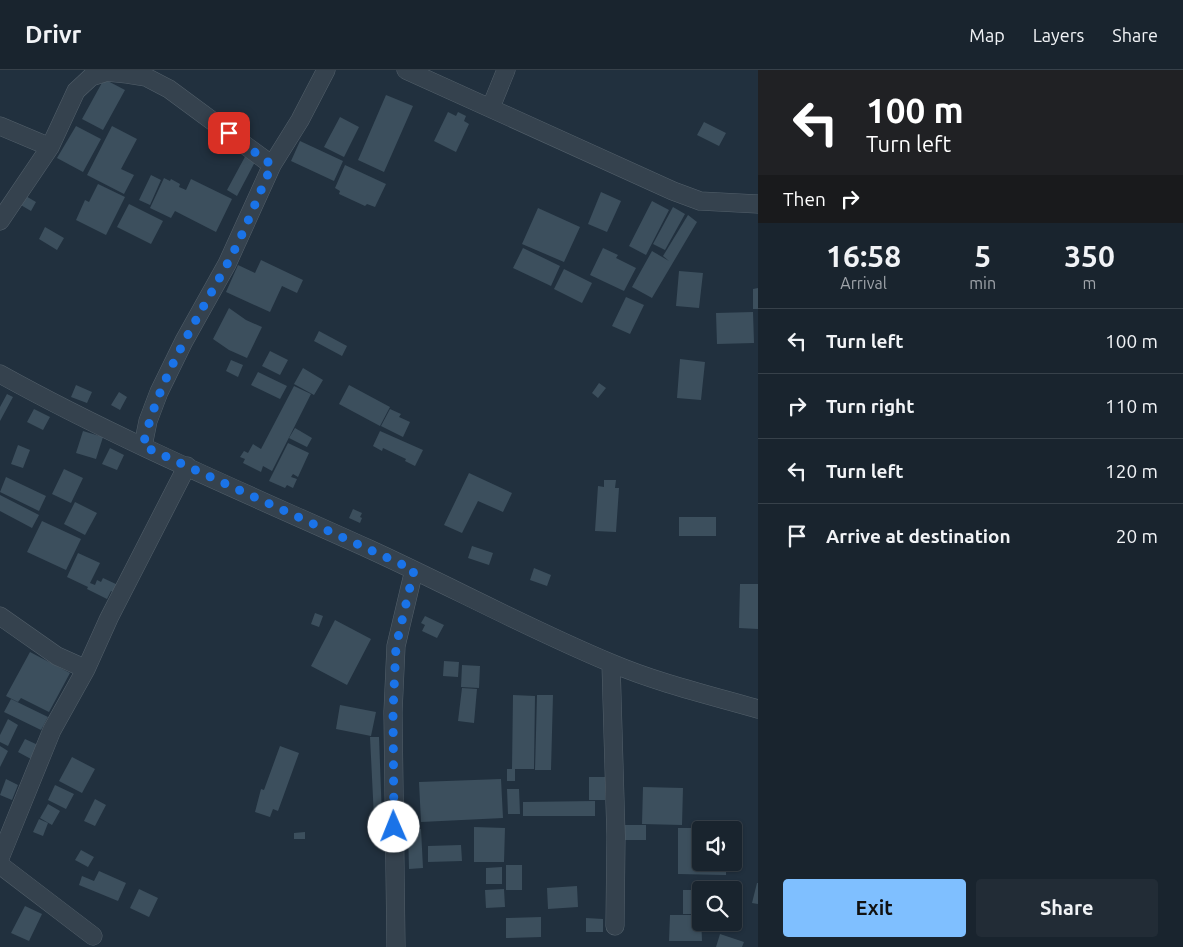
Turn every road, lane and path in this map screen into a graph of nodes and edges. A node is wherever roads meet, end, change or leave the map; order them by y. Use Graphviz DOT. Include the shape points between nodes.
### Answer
graph roads {
  1 [pos="326,70"];
  2 [pos="406,70"];
  3 [pos="506,70"];
  4 [pos="491,107"];
  5 [pos="0,126"];
  6 [pos="50,147"];
  7 [pos="272,165"];
  8 [pos="758,204"];
  9 [pos="0,221"];
  10 [pos="0,374"];
  11 [pos="143,446"];
  12 [pos="187,466"];
  13 [pos="414,570"];
  14 [pos="0,616"];
  15 [pos="611,663"];
  16 [pos="86,669"];
  17 [pos="758,709"];
  18 [pos="0,858"];
  19 [pos="0,864"];
  20 [pos="615,926"];
  21 [pos="93,936"];
  22 [pos="396,947"];
  1 -- 7 [label="street"];
  2 -- 4 [label="street"];
  3 -- 4 [label="street"];
  4 -- 8 [label="street" via="700,201"];
  5 -- 6 [label="street"];
  6 -- 7 [label="street" via="76,91 91,77 107,72 146,77 169,89"];
  6 -- 9 [label="street"];
  7 -- 11 [label="street" via="227,264 159,392"];
  10 -- 11 [label="street" via="52,403"];
  11 -- 12 [label="street"];
  12 -- 13 [label="street"];
  12 -- 16 [label="street"];
  13 -- 15 [label="street"];
  13 -- 22 [label="street" via="396,646 393,712"];
  14 -- 16 [label="street" via="58,656"];
  15 -- 17 [label="street" via="663,682"];
  15 -- 20 [label="street"];
  16 -- 18 [label="street" via="52,730"];
  19 -- 21 [label="street"];
}
